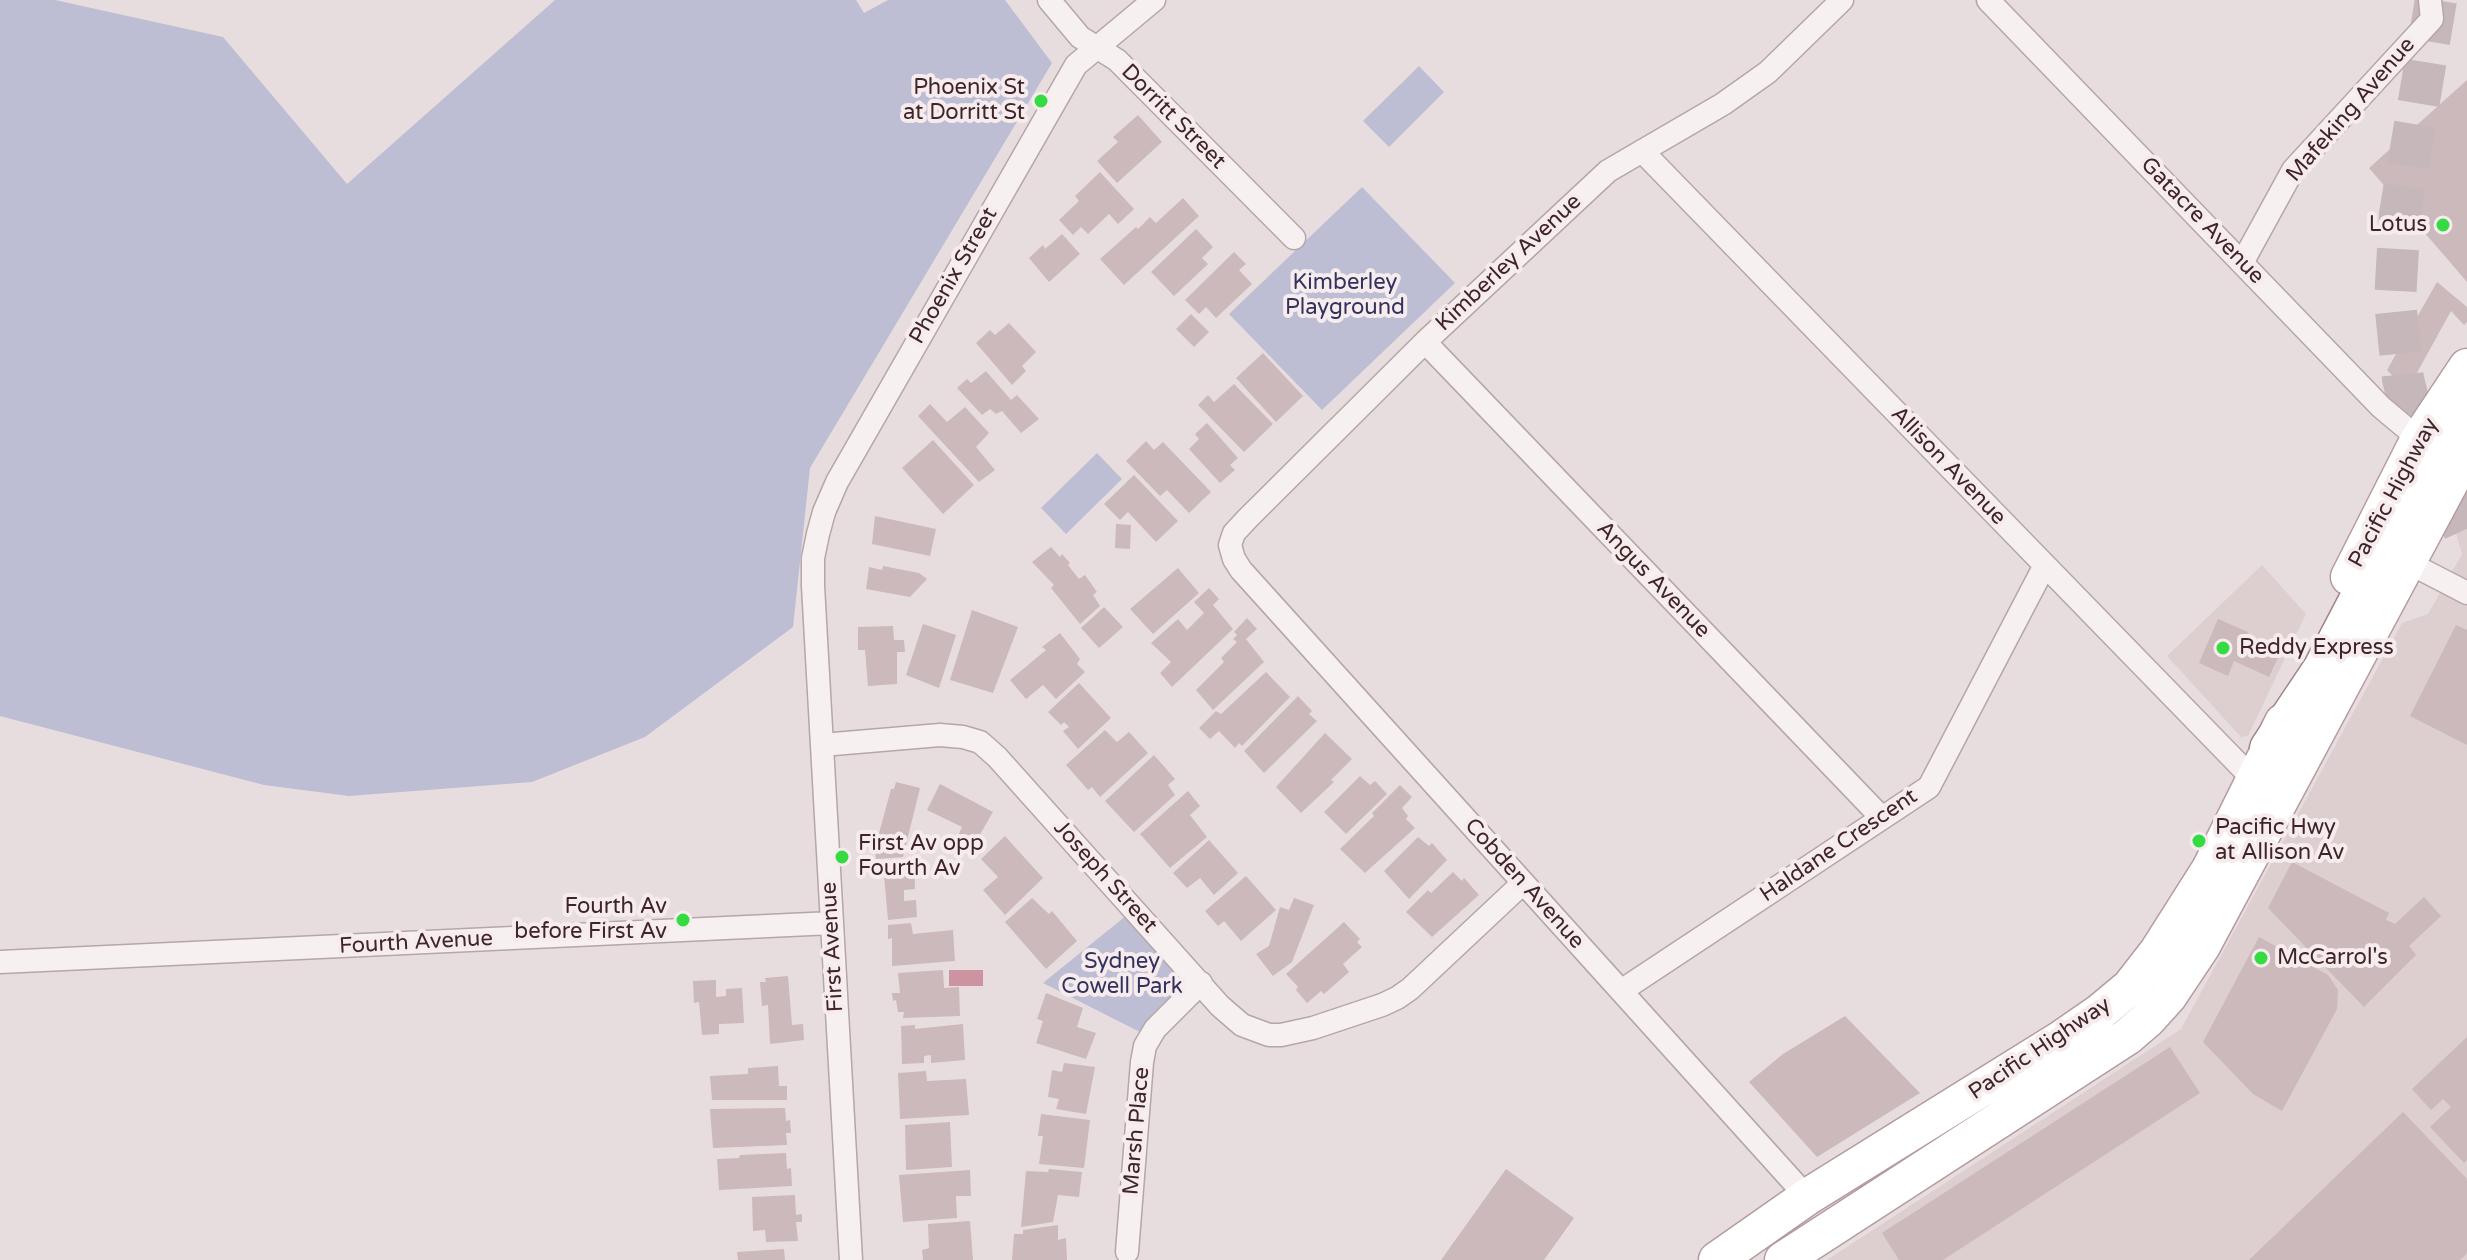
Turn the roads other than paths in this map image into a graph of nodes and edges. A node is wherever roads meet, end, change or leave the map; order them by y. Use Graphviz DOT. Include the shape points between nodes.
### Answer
graph roads {
  1 [pos="1049,0"];
  2 [pos="1154,0"];
  3 [pos="1842,0"];
  4 [pos="1988,0"];
  5 [pos="2430,0"];
  6 [pos="1096,48"];
  7 [pos="1642,151"];
  8 [pos="1294,238"];
  9 [pos="2242,263"];
  10 [pos="1425,342"];
  11 [pos="2467,367"];
  12 [pos="2462,434"];
  13 [pos="2419,439"];
  14 [pos="2409,563"];
  15 [pos="2045,565"];
  16 [pos="1241,570"];
  17 [pos="813,586"];
  18 [pos="2467,593"];
  19 [pos="822,745"];
  20 [pos="2263,765"];
  21 [pos="1882,818"];
  22 [pos="1523,883"];
  23 [pos="832,923"];
  24 [pos="0,962"];
  25 [pos="1201,983"];
  26 [pos="1621,991"];
  27 [pos="1807,1197"];
  28 [pos="1127,1252"];
  29 [pos="851,1260"];
  30 [pos="1717,1260"];
  31 [pos="1783,1260"];
  1 -- 6 [label="street, Dorritt Street"];
  2 -- 6 [label="street, Phoenix Street"];
  3 -- 7 [label="street, Kimberley Avenue" via="1768,72"];
  4 -- 9 [label="street, Gatacre Avenue"];
  5 -- 9 [label="street, Mafeking Avenue" via="2432,19 2293,170"];
  6 -- 8 [label="street, Dorritt Street" via="1117,60"];
  6 -- 17 [label="street, Phoenix Street" via="1076,65 1046,115 837,482 818,534"];
  7 -- 10 [label="street, Kimberley Avenue" via="1608,171"];
  7 -- 15 [label="street, Allison Avenue"];
  9 -- 13 [label="street, Gatacre Avenue" via="2391,417"];
  10 -- 16 [label="street, Kimberley Avenue" via="1234,533 1230,545"];
  10 -- 21 [label="street, Angus Avenue"];
  11 -- 13 [label="main road, Pacific Highway"];
  12 -- 14 [label="main road, Pacific Highway"];
  12 -- 20 [label="highway"];
  13 -- 20 [label="main road, Pacific Highway" via="2330,614"];
  14 -- 18 [label="street"];
  14 -- 31 [label="main road, Pacific Highway" via="2202,946 2168,997 2103,1052"];
  15 -- 20 [label="street, Allison Avenue"];
  15 -- 21 [label="street, Haldane Crescent" via="1929,787"];
  16 -- 22 [label="street, Cobden Avenue"];
  17 -- 19 [label="street, First Avenue"];
  19 -- 23 [label="street, First Avenue"];
  19 -- 25 [label="street, Joseph Street" via="940,735 980,742"];
  20 -- 27 [label="main road, Pacific Highway" via="2186,910 2130,987 2061,1039"];
  21 -- 26 [label="street, Haldane Crescent"];
  22 -- 25 [label="street, Joseph Street" via="1404,993 1313,1028 1281,1035 1258,1032 1242,1025"];
  22 -- 26 [label="street, Cobden Avenue"];
  23 -- 24 [label="street, Fourth Avenue"];
  23 -- 29 [label="street, First Avenue"];
  25 -- 28 [label="street, Marsh Place" via="1145,1046"];
  26 -- 27 [label="street, Cobden Avenue"];
  27 -- 30 [label="main road, Pacific Highway"];
}
